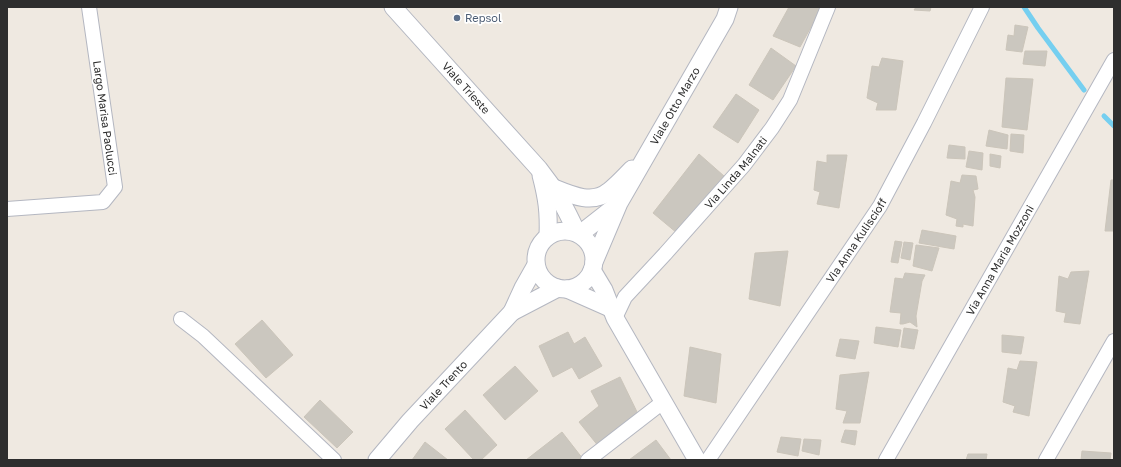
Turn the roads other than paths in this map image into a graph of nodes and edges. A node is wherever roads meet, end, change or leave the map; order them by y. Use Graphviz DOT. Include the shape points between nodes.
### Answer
graph roads {
  1 [pos="89,7"];
  2 [pos="393,7"];
  3 [pos="728,7"];
  4 [pos="828,7"];
  5 [pos="982,7"];
  6 [pos="1114,60"];
  7 [pos="645,156"];
  8 [pos="539,169"];
  9 [pos="554,188"];
  10 [pos="619,203"];
  11 [pos="7,209"];
  12 [pos="578,234"];
  13 [pos="548,236"];
  14 [pos="536,265"];
  15 [pos="593,266"];
  16 [pos="562,289"];
  17 [pos="512,312"];
  18 [pos="613,313"];
  19 [pos="181,319"];
  20 [pos="1114,342"];
  21 [pos="663,402"];
  22 [pos="334,460"];
  23 [pos="377,460"];
  24 [pos="588,460"];
  25 [pos="697,460"];
  26 [pos="708,460"];
  27 [pos="886,460"];
  28 [pos="1046,460"];
  1 -- 11 [label="street, Largo Marisa Paolucci" via="115,187 103,202"];
  2 -- 8 [label="street, Viale Trieste"];
  3 -- 7 [label="street, Viale Otto Marzo" via="725,19"];
  4 -- 18 [label="street, Via Linda Malnati" via="790,100 772,128 744,165"];
  5 -- 26 [label="street, Via Anna Kuliscioff" via="880,206"];
  6 -- 27 [label="street, Via Anna Maria Mozzoni"];
  7 -- 9 [label="street" via="608,193 593,198 576,196"];
  7 -- 10 [label="street, Viale Otto Marzo"];
  8 -- 9 [label="street, Viale Trieste"];
  8 -- 13 [label="street, Viale Trieste" via="549,213"];
  9 -- 12 [label="street, Viale Trieste"];
  10 -- 12 [label="street, Viale Otto Marzo"];
  10 -- 15 [label="street, Viale Otto Marzo"];
  12 -- 13 [label="street" via="567,230"];
  12 -- 15 [label="street" via="591,246 594,254"];
  13 -- 14 [label="street" via="538,249"];
  14 -- 16 [label="street" via="547,283"];
  14 -- 17 [label="street, Viale Trento"];
  15 -- 16 [label="street" via="588,278 582,283"];
  15 -- 18 [label="street"];
  16 -- 17 [label="street, Viale Trento"];
  16 -- 18 [label="street"];
  17 -- 23 [label="street, Viale Trento"];
  18 -- 21 [label="street"];
  19 -- 22 [label="street" via="203,336"];
  20 -- 28 [label="street"];
  21 -- 24 [label="street"];
  21 -- 25 [label="street"];
}
